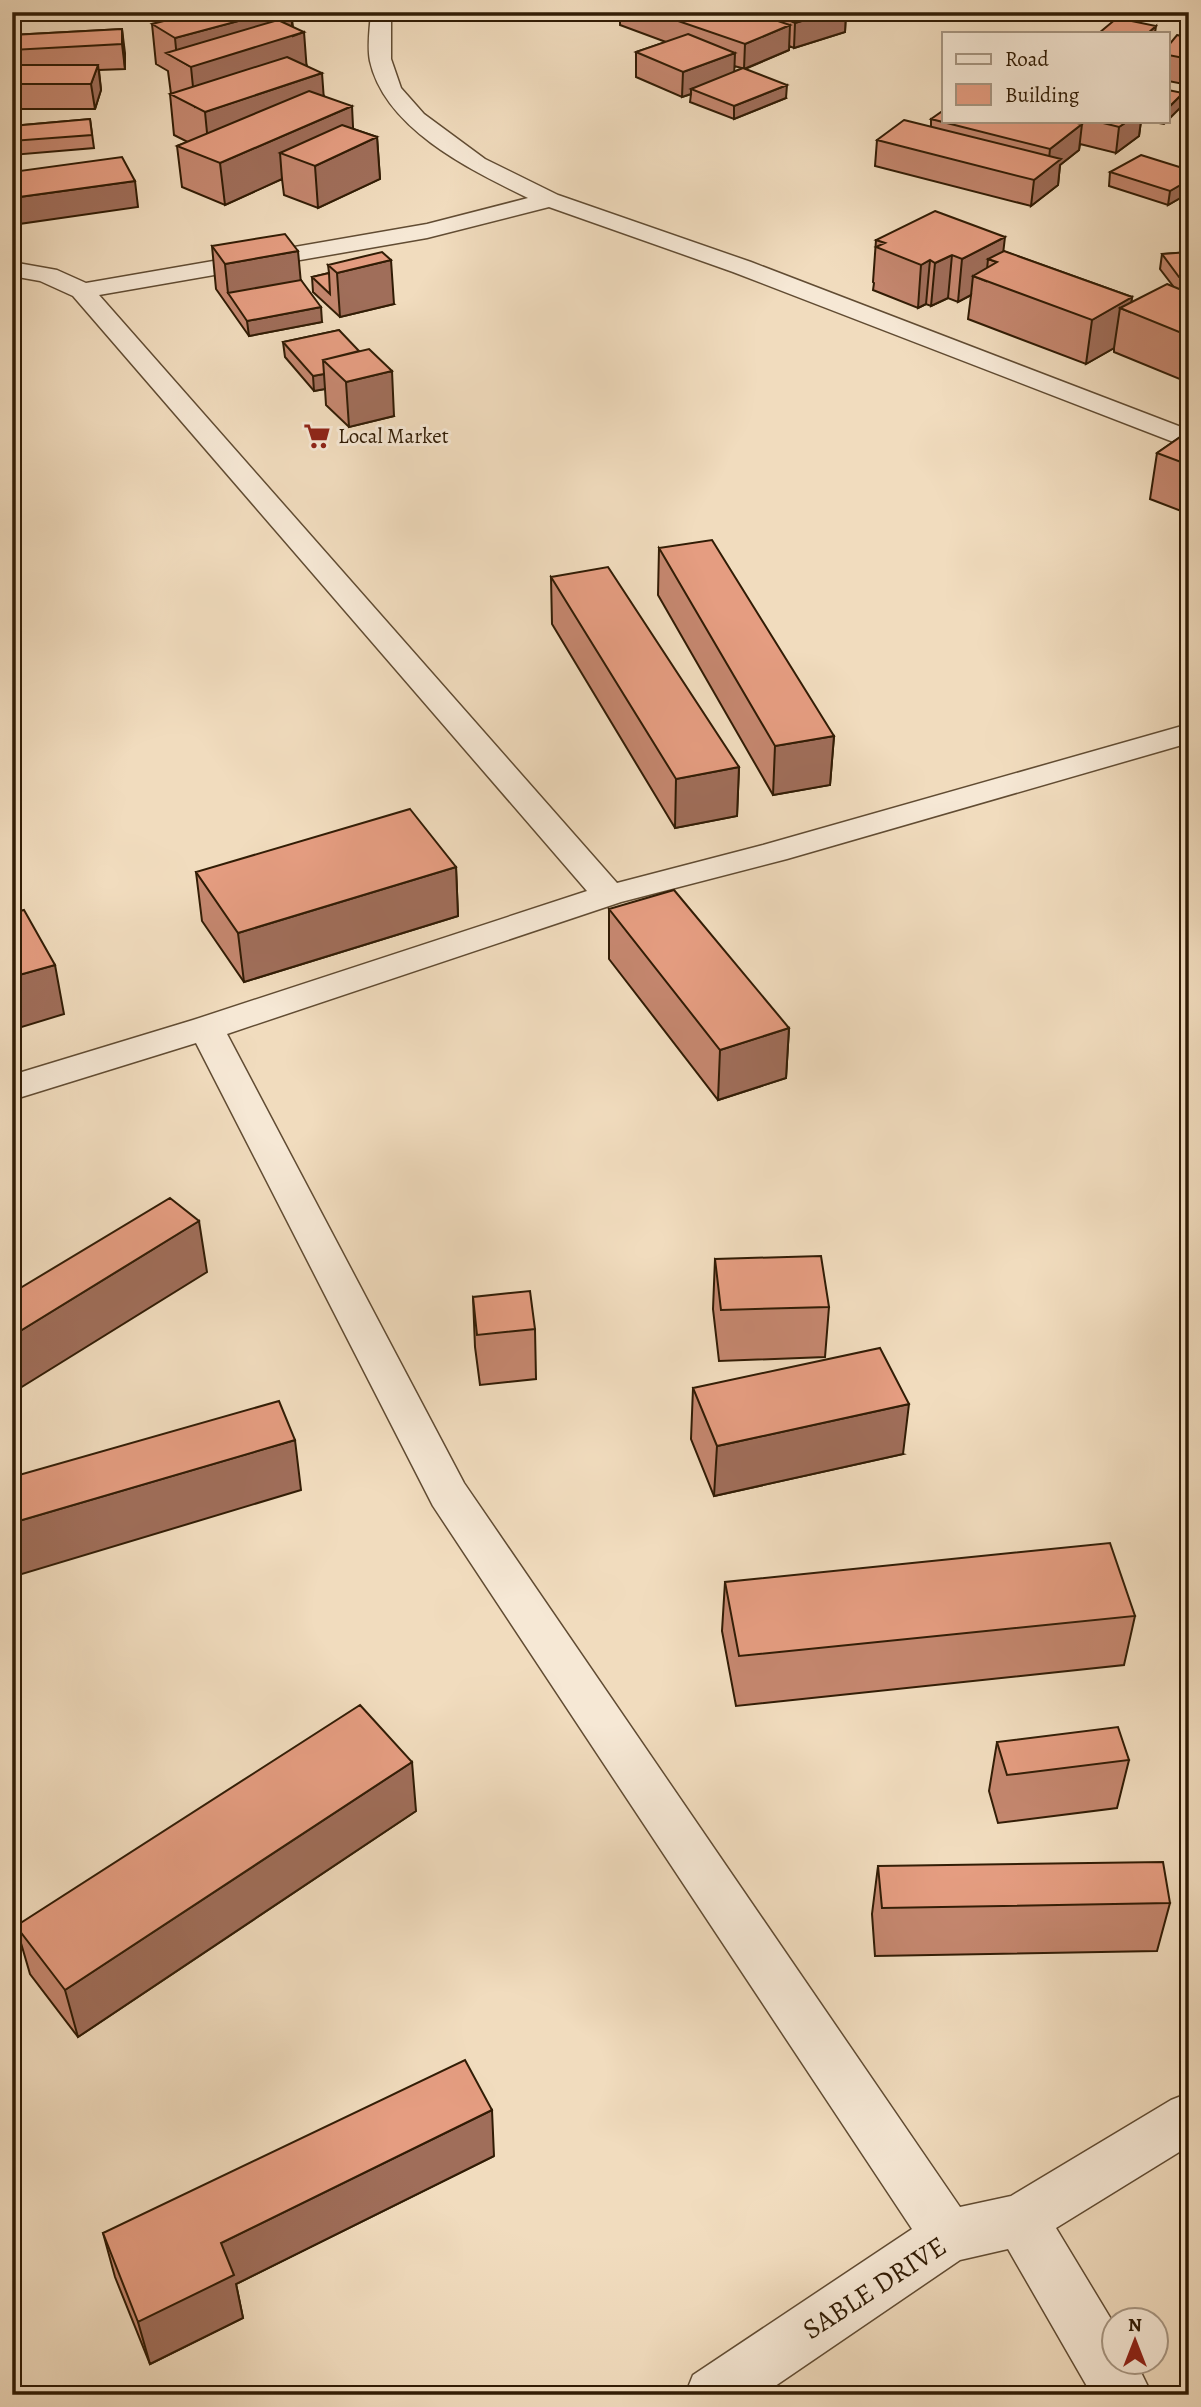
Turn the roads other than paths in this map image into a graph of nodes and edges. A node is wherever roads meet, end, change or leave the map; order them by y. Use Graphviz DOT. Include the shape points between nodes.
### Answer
graph roads {
  1 [pos="381,12"];
  2 [pos="550,200"];
  3 [pos="12,270"];
  4 [pos="82,290"];
  5 [pos="1189,440"];
  6 [pos="1189,733"];
  7 [pos="609,895"];
  8 [pos="206,1028"];
  9 [pos="12,1088"];
  10 [pos="1189,2116"];
  11 [pos="1021,2220"];
  12 [pos="948,2236"];
  13 [pos="713,2395"];
  14 [pos="1124,2395"];
  1 -- 2 [label="street" via="380,60 391,90 416,119 477,164"];
  2 -- 4 [label="street" via="427,231"];
  2 -- 5 [label="street" via="743,267"];
  3 -- 4 [label="street" via="64,279"];
  4 -- 7 [label="street"];
  6 -- 7 [label="street"];
  7 -- 8 [label="street"];
  8 -- 9 [label="street"];
  8 -- 12 [label="street" via="449,1494"];
  10 -- 11 [label="street, SABLE DRIVE"];
  11 -- 12 [label="street, SABLE DRIVE"];
  11 -- 14 [label="street"];
  12 -- 13 [label="street, SABLE DRIVE"];
}
